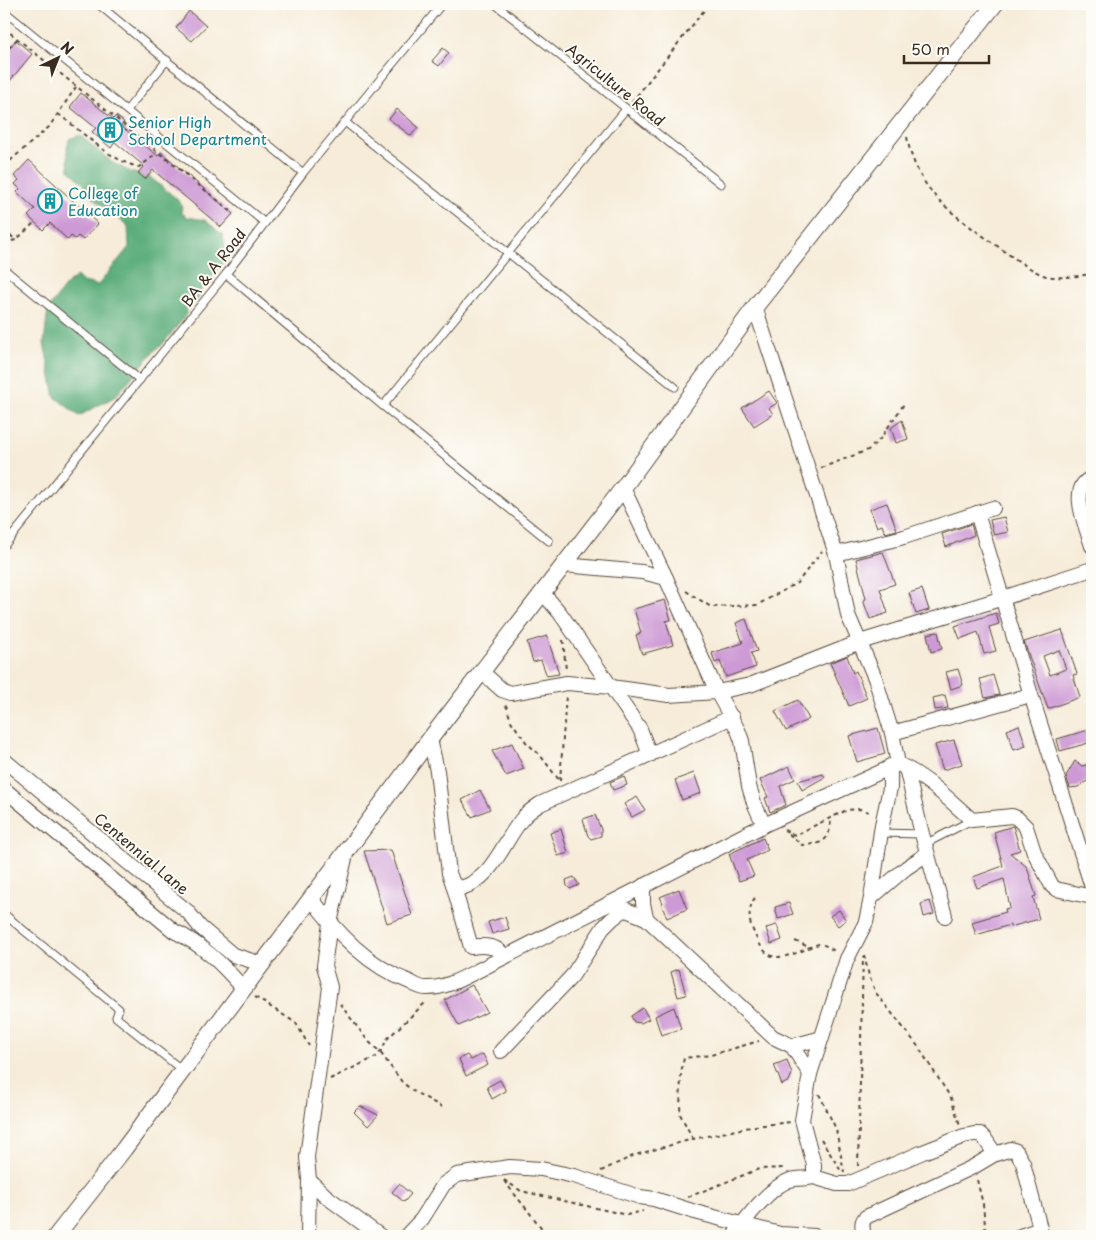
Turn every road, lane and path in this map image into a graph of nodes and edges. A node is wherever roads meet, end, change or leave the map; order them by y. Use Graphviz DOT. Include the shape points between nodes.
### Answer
graph roads {
  1 [pos="98,4"];
  2 [pos="442,4"];
  3 [pos="495,4"];
  4 [pos="709,4"];
  5 [pos="995,4"];
  6 [pos="4,10"];
  7 [pos="4,28"];
  8 [pos="17,39"];
  9 [pos="4,54"];
  10 [pos="167,60"];
  11 [pos="76,87"];
  12 [pos="127,110"];
  13 [pos="626,110"];
  14 [pos="58,114"];
  15 [pos="904,118"];
  16 [pos="345,122"];
  17 [pos="102,140"];
  18 [pos="98,145"];
  19 [pos="156,152"];
  20 [pos="4,166"];
  21 [pos="303,173"];
  22 [pos="721,184"];
  23 [pos="230,211"];
  24 [pos="35,222"];
  25 [pos="265,223"];
  26 [pos="4,230"];
  27 [pos="16,240"];
  28 [pos="4,244"];
  29 [pos="508,254"];
  30 [pos="4,268"];
  31 [pos="226,274"];
  32 [pos="1092,274"];
  33 [pos="755,307"];
  34 [pos="140,380"];
  35 [pos="675,387"];
  36 [pos="904,404"];
  37 [pos="383,406"];
  38 [pos="809,472"];
  39 [pos="1092,478"];
  40 [pos="623,488"];
  41 [pos="993,508"];
  42 [pos="977,513"];
  43 [pos="831,539"];
  44 [pos="549,541"];
  45 [pos="4,546"];
  46 [pos="1092,546"];
  47 [pos="836,554"];
  48 [pos="564,565"];
  49 [pos="1092,569"];
  50 [pos="666,578"];
  51 [pos="542,592"];
  52 [pos="1003,598"];
  53 [pos="860,642"];
  54 [pos="482,672"];
  55 [pos="611,687"];
  56 [pos="502,690"];
  57 [pos="717,692"];
  58 [pos="1031,695"];
  59 [pos="732,718"];
  60 [pos="892,733"];
  61 [pos="430,739"];
  62 [pos="650,755"];
  63 [pos="4,760"];
  64 [pos="898,766"];
  65 [pos="4,789"];
  66 [pos="562,794"];
  67 [pos="57,803"];
  68 [pos="831,818"];
  69 [pos="884,818"];
  70 [pos="972,820"];
  71 [pos="42,821"];
  72 [pos="769,822"];
  73 [pos="787,832"];
  74 [pos="882,833"];
  75 [pos="924,844"];
  76 [pos="346,853"];
  77 [pos="134,867"];
  78 [pos="452,884"];
  79 [pos="120,886"];
  80 [pos="643,886"];
  81 [pos="1092,887"];
  82 [pos="312,898"];
  83 [pos="755,898"];
  84 [pos="872,898"];
  85 [pos="1092,898"];
  86 [pos="610,903"];
  87 [pos="624,909"];
  88 [pos="188,912"];
  89 [pos="4,914"];
  90 [pos="945,916"];
  91 [pos="646,918"];
  92 [pos="330,923"];
  93 [pos="174,931"];
  94 [pos="214,939"];
  95 [pos="795,941"];
  96 [pos="810,947"];
  97 [pos="205,950"];
  98 [pos="233,955"];
  99 [pos="504,957"];
  100 [pos="847,959"];
  101 [pos="262,964"];
  102 [pos="224,966"];
  103 [pos="330,987"];
  104 [pos="243,988"];
  105 [pos="426,989"];
  106 [pos="773,1037"];
  107 [pos="822,1038"];
  108 [pos="792,1046"];
  109 [pos="500,1051"];
  110 [pos="310,1052"];
  111 [pos="380,1052"];
  112 [pos="182,1070"];
  113 [pos="810,1074"];
  114 [pos="317,1085"];
  115 [pos="442,1107"];
  116 [pos="802,1120"];
  117 [pos="964,1136"];
  118 [pos="819,1137"];
  119 [pos="693,1140"];
  120 [pos="995,1154"];
  121 [pos="973,1167"];
  122 [pos="599,1172"];
  123 [pos="814,1177"];
  124 [pos="309,1180"];
  125 [pos="852,1183"];
  126 [pos="742,1224"];
  127 [pos="1041,1232"];
  128 [pos="56,1236"];
  129 [pos="308,1236"];
  130 [pos="380,1236"];
  131 [pos="406,1236"];
  132 [pos="734,1236"];
  133 [pos="815,1236"];
  134 [pos="864,1236"];
  135 [pos="986,1236"];
  136 [pos="1020,1236"];
  1 -- 10 [label="lane"];
  2 -- 16 [label="lane, BA & A Road"];
  3 -- 13 [label="lane, Agriculture Road"];
  4 -- 13 [label="path"];
  5 -- 15 [label="street"];
  6 -- 12 [label="lane"];
  7 -- 8 [label="path"];
  8 -- 9 [label="path"];
  8 -- 11 [label="path"];
  10 -- 12 [label="lane"];
  10 -- 21 [label="lane"];
  11 -- 14 [label="path"];
  11 -- 19 [label="path"];
  12 -- 25 [label="lane"];
  13 -- 22 [label="lane, Agriculture Road"];
  13 -- 29 [label="lane"];
  14 -- 18 [label="path"];
  14 -- 20 [label="path" via="49,128"];
  15 -- 32 [label="path" via="910,156 926,185 946,208 1014,258 1045,276"];
  15 -- 33 [label="street"];
  16 -- 21 [label="lane, BA & A Road"];
  16 -- 29 [label="lane"];
  17 -- 18 [label="path"];
  18 -- 19 [label="path" via="139,167"];
  19 -- 23 [label="path"];
  21 -- 25 [label="lane, BA & A Road"];
  24 -- 27 [label="path"];
  25 -- 31 [label="lane, BA & A Road"];
  26 -- 27 [label="path"];
  27 -- 28 [label="path"];
  29 -- 35 [label="lane"];
  29 -- 37 [label="lane"];
  30 -- 34 [label="lane"];
  31 -- 34 [label="lane, BA & A Road"];
  31 -- 37 [label="lane"];
  33 -- 38 [label="street"];
  33 -- 40 [label="street"];
  34 -- 45 [label="lane, BA & A Road"];
  36 -- 38 [label="path" via="880,439 868,450"];
  37 -- 44 [label="lane"];
  38 -- 43 [label="street"];
  39 -- 46 [label="street" via="1080,488 1079,498"];
  40 -- 48 [label="street"];
  40 -- 50 [label="street"];
  41 -- 42 [label="street"];
  42 -- 47 [label="street" via="904,537"];
  42 -- 52 [label="street"];
  43 -- 47 [label="street"];
  43 -- 50 [label="path" via="797,583 756,605 711,607"];
  47 -- 53 [label="street" via="848,615"];
  48 -- 50 [label="street" via="642,572"];
  48 -- 51 [label="street"];
  49 -- 52 [label="street"];
  50 -- 57 [label="street"];
  51 -- 54 [label="street"];
  51 -- 55 [label="street"];
  52 -- 53 [label="street"];
  52 -- 58 [label="street"];
  53 -- 57 [label="street" via="750,685"];
  53 -- 60 [label="street"];
  54 -- 56 [label="street"];
  54 -- 61 [label="street"];
  55 -- 56 [label="street" via="567,684 511,693"];
  55 -- 57 [label="street" via="669,695"];
  55 -- 62 [label="street" via="640,730"];
  56 -- 66 [label="path" via="511,721 560,781"];
  57 -- 59 [label="street"];
  58 -- 60 [label="street"];
  58 -- 81 [label="street"];
  59 -- 62 [label="street"];
  59 -- 72 [label="street" via="742,741 754,803"];
  60 -- 64 [label="street"];
  61 -- 76 [label="street"];
  61 -- 78 [label="street"];
  62 -- 66 [label="street"];
  63 -- 67 [label="street, Centennial Lane"];
  64 -- 69 [label="street"];
  64 -- 70 [label="street" via="940,790"];
  64 -- 72 [label="street"];
  64 -- 75 [label="street"];
  65 -- 71 [label="street"];
  66 -- 78 [label="street" via="530,811 476,882 461,888"];
  67 -- 71 [label="street"];
  67 -- 77 [label="street, Centennial Lane"];
  68 -- 69 [label="path" via="847,810 860,809"];
  68 -- 73 [label="path" via="795,835"];
  68 -- 73 [label="path" via="826,839 817,844 802,845"];
  69 -- 74 [label="street"];
  70 -- 75 [label="lane"];
  70 -- 85 [label="street" via="1017,818 1026,827 1034,852 1052,886"];
  71 -- 79 [label="street"];
  72 -- 73 [label="path"];
  72 -- 80 [label="street"];
  74 -- 75 [label="lane"];
  74 -- 84 [label="street"];
  75 -- 84 [label="street" via="906,868"];
  75 -- 90 [label="street"];
  76 -- 82 [label="street"];
  76 -- 92 [label="street"];
  77 -- 79 [label="street"];
  77 -- 88 [label="street, Centennial Lane"];
  78 -- 99 [label="street" via="471,947 485,945"];
  79 -- 93 [label="street"];
  80 -- 86 [label="street"];
  80 -- 91 [label="street"];
  82 -- 92 [label="street"];
  82 -- 101 [label="street"];
  83 -- 96 [label="path" via="751,903 750,924 759,946 771,956 786,958"];
  84 -- 100 [label="street" via="866,922"];
  86 -- 87 [label="street"];
  86 -- 99 [label="street"];
  87 -- 91 [label="street"];
  87 -- 109 [label="street" via="603,928 572,976"];
  88 -- 93 [label="street"];
  88 -- 94 [label="street, Centennial Lane"];
  89 -- 112 [label="lane" via="119,1010 116,1017"];
  91 -- 106 [label="street"];
  92 -- 103 [label="street" via="324,966"];
  92 -- 105 [label="street" via="369,960"];
  93 -- 97 [label="street" via="192,939"];
  94 -- 97 [label="street"];
  94 -- 98 [label="street, Centennial Lane"];
  95 -- 96 [label="path"];
  96 -- 100 [label="path" via="826,946"];
  97 -- 102 [label="street"];
  98 -- 101 [label="street, Centennial Lane"];
  98 -- 102 [label="street"];
  99 -- 105 [label="street" via="455,982"];
  100 -- 107 [label="street"];
  101 -- 104 [label="street"];
  102 -- 104 [label="street"];
  103 -- 111 [label="path" via="341,1007"];
  103 -- 114 [label="street"];
  104 -- 110 [label="path" via="296,1023 309,1044"];
  104 -- 112 [label="street"];
  105 -- 111 [label="path" via="427,1002 388,1038"];
  106 -- 108 [label="street"];
  106 -- 119 [label="path" via="711,1055 684,1058 680,1114"];
  107 -- 108 [label="street"];
  107 -- 113 [label="street"];
  108 -- 113 [label="street"];
  111 -- 114 [label="path" via="378,1056"];
  111 -- 115 [label="path" via="413,1092"];
  112 -- 128 [label="street"];
  113 -- 116 [label="street"];
  113 -- 125 [label="path" via="836,1129 841,1163"];
  114 -- 124 [label="street" via="307,1157"];
  116 -- 119 [label="path" via="755,1126"];
  116 -- 123 [label="street"];
  117 -- 120 [label="street" via="980,1134"];
  117 -- 125 [label="street"];
  117 -- 125 [label="path" via="951,1098 917,1044 876,993 863,952"];
  118 -- 125 [label="path"];
  119 -- 122 [label="path" via="635,1156"];
  120 -- 121 [label="street"];
  120 -- 127 [label="street" via="1011,1149 1020,1156"];
  121 -- 134 [label="street" via="866,1216 862,1224"];
  121 -- 135 [label="path" via="984,1204"];
  123 -- 125 [label="street" via="837,1184"];
  123 -- 126 [label="street" via="781,1184"];
  124 -- 129 [label="street"];
  124 -- 130 [label="street"];
  126 -- 131 [label="street" via="640,1198 574,1176 541,1168 510,1167 456,1175 444,1184 422,1219"];
  126 -- 132 [label="street"];
  126 -- 133 [label="street" via="780,1234"];
  127 -- 136 [label="street"];
}
